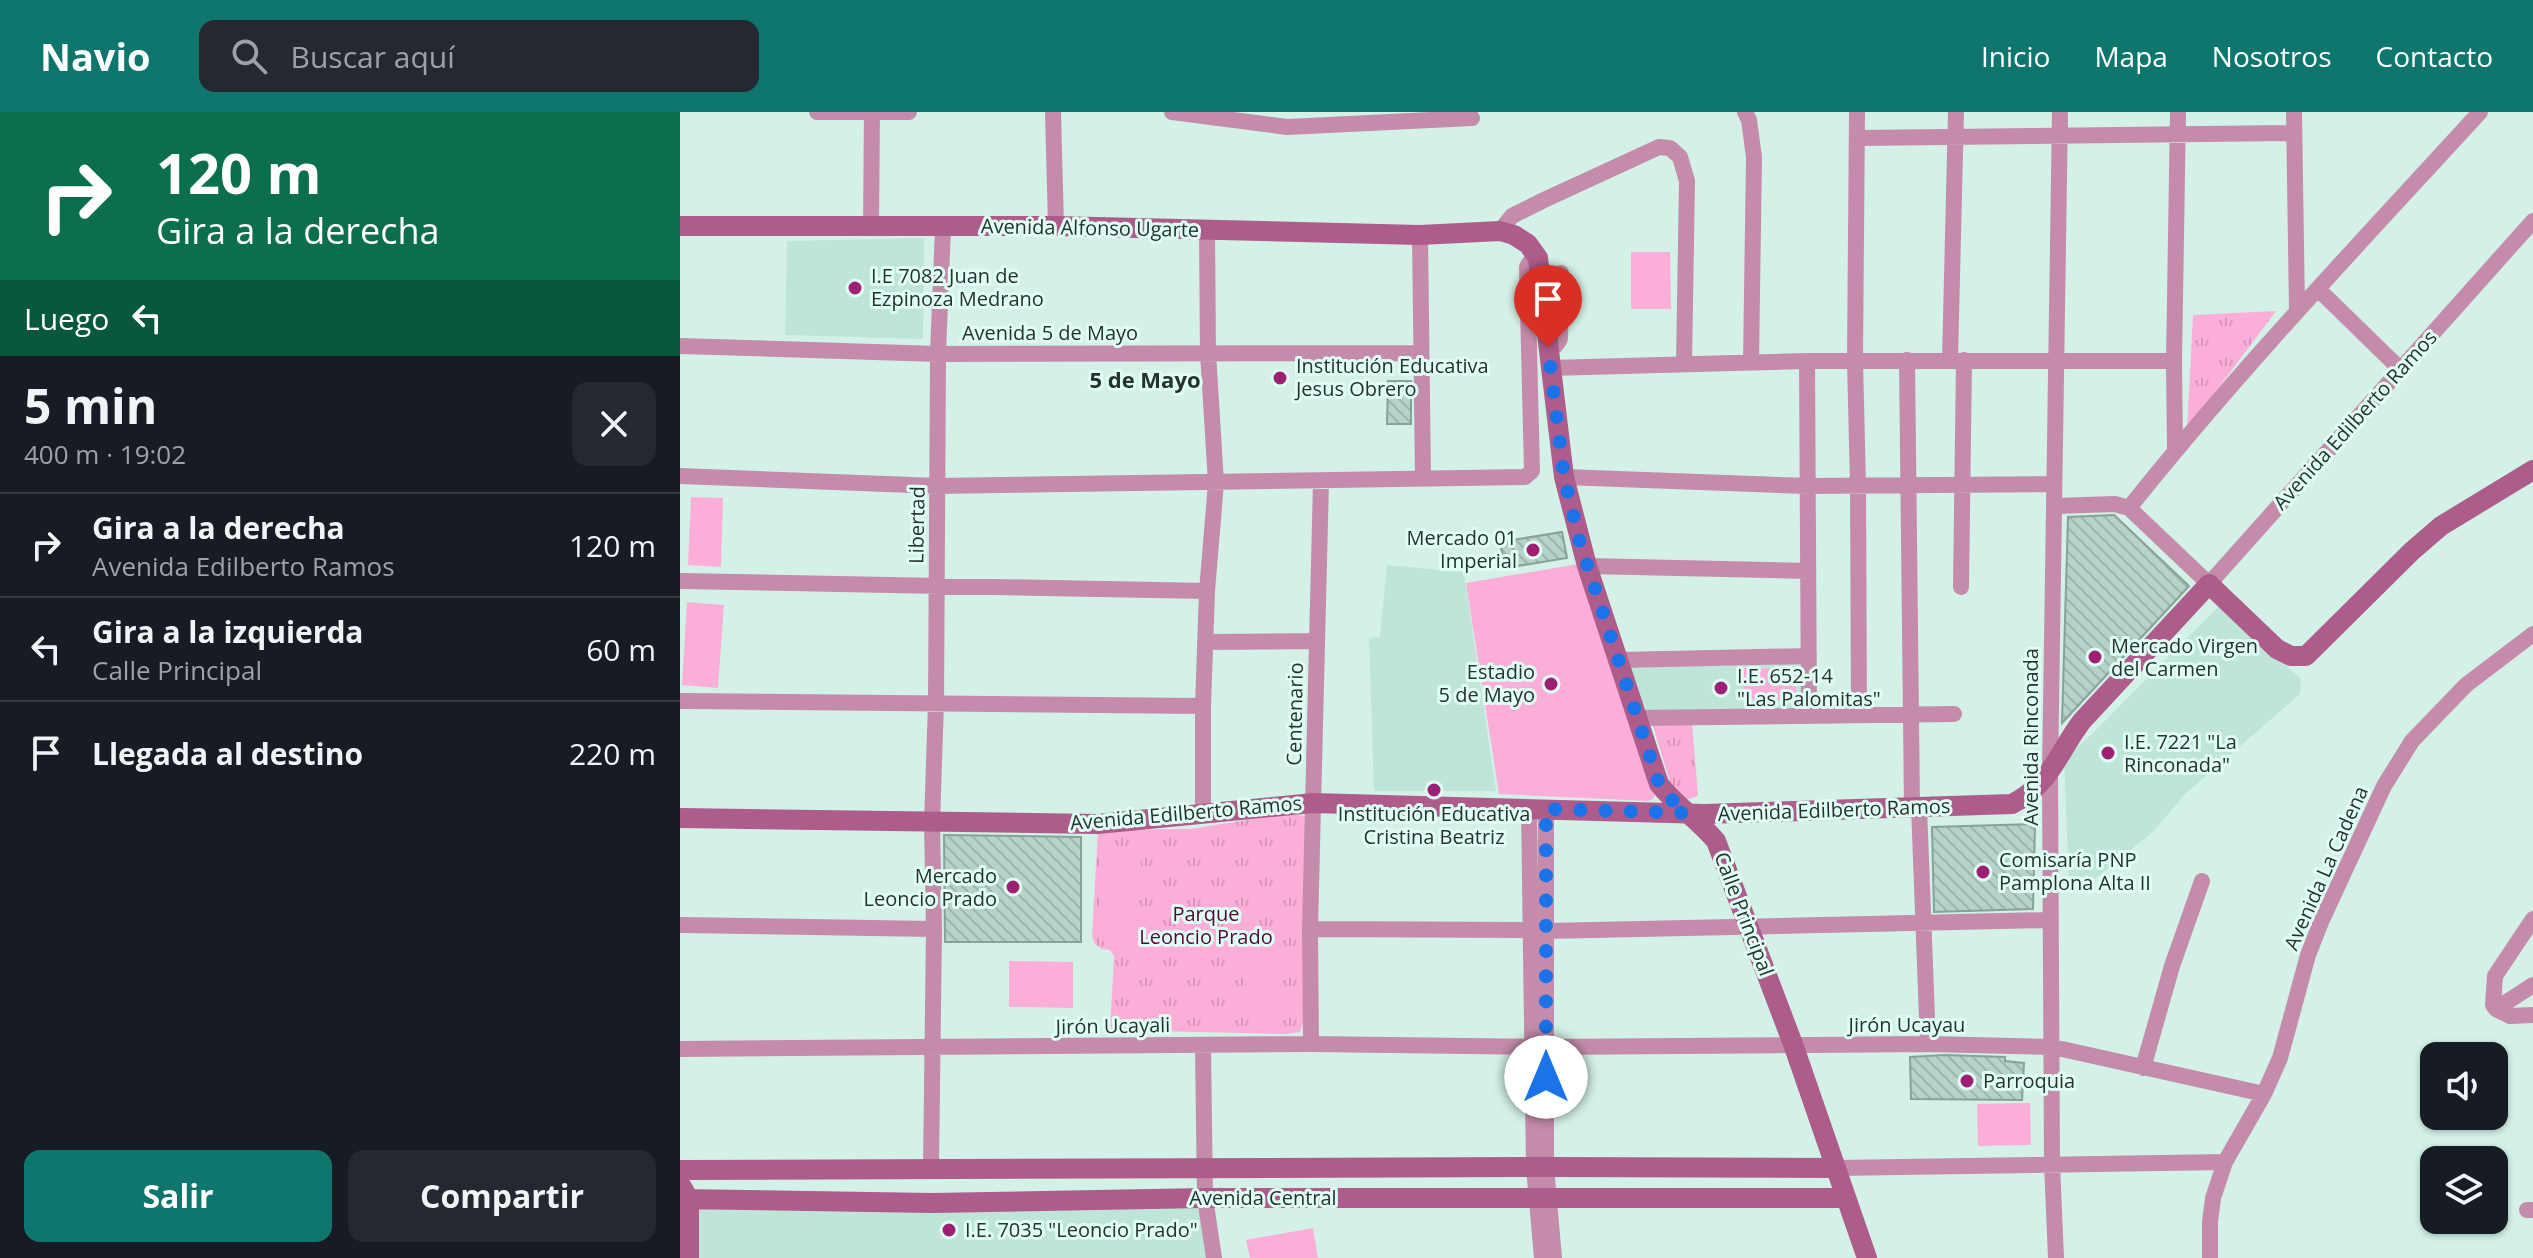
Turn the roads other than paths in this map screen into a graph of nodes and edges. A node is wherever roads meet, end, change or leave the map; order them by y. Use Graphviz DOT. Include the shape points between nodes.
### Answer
graph roads {
  1 [pos="817,112"];
  2 [pos="872,112"];
  3 [pos="909,112"];
  4 [pos="1053,112"];
  5 [pos="1172,112"];
  6 [pos="1745,112"];
  7 [pos="1857,112"];
  8 [pos="1956,112"];
  9 [pos="2060,112"];
  10 [pos="2178,112"];
  11 [pos="2294,112"];
  12 [pos="2480,112"];
  13 [pos="1375,118"];
  14 [pos="1472,118"];
  15 [pos="2294,133"];
  16 [pos="2177,134"];
  17 [pos="2059,135"];
  18 [pos="1956,136"];
  19 [pos="1857,138"];
  20 [pos="2533,221"];
  21 [pos="680,226"];
  22 [pos="1056,226"];
  23 [pos="871,227"];
  24 [pos="943,227"];
  25 [pos="1207,230"];
  26 [pos="1500,231"];
  27 [pos="1420,235"];
  28 [pos="1538,258"];
  29 [pos="1561,273"];
  30 [pos="2318,289"];
  31 [pos="2297,311"];
  32 [pos="680,346"];
  33 [pos="1548,347"];
  34 [pos="1208,353"];
  35 [pos="1421,353"];
  36 [pos="938,354"];
  37 [pos="1855,360"];
  38 [pos="1907,360"];
  39 [pos="1957,360"];
  40 [pos="1807,361"];
  41 [pos="2055,361"];
  42 [pos="2174,361"];
  43 [pos="1751,362"];
  44 [pos="1684,364"];
  45 [pos="1550,368"];
  46 [pos="2400,369"];
  47 [pos="2175,450"];
  48 [pos="2533,470"];
  49 [pos="680,476"];
  50 [pos="1564,477"];
  51 [pos="1423,479"];
  52 [pos="1321,481"];
  53 [pos="1216,483"];
  54 [pos="2054,484"];
  55 [pos="1909,485"];
  56 [pos="1964,485"];
  57 [pos="938,486"];
  58 [pos="1808,486"];
  59 [pos="1858,486"];
  60 [pos="2054,506"];
  61 [pos="2129,508"];
  62 [pos="1587,566"];
  63 [pos="1808,571"];
  64 [pos="680,581"];
  65 [pos="2209,584"];
  66 [pos="937,586"];
  67 [pos="1961,587"];
  68 [pos="1207,591"];
  69 [pos="2533,634"];
  70 [pos="1317,641"];
  71 [pos="1205,642"];
  72 [pos="1809,656"];
  73 [pos="1619,660"];
  74 [pos="680,701"];
  75 [pos="936,703"];
  76 [pos="1203,706"];
  77 [pos="1954,714"];
  78 [pos="1859,715"];
  79 [pos="1911,715"];
  80 [pos="1809,716"];
  81 [pos="1638,718"];
  82 [pos="2050,773"];
  83 [pos="1313,803"];
  84 [pos="1916,807"];
  85 [pos="1538,808"];
  86 [pos="1687,813"];
  87 [pos="1203,814"];
  88 [pos="680,818"];
  89 [pos="932,823"];
  90 [pos="2202,881"];
  91 [pos="2533,919"];
  92 [pos="2051,920"];
  93 [pos="1924,923"];
  94 [pos="680,925"];
  95 [pos="1748,928"];
  96 [pos="934,929"];
  97 [pos="1310,929"];
  98 [pos="1539,931"];
  99 [pos="2533,985"];
  100 [pos="2496,1009"];
  101 [pos="2533,1015"];
  102 [pos="1311,1044"];
  103 [pos="1793,1044"];
  104 [pos="1928,1044"];
  105 [pos="1203,1045"];
  106 [pos="1540,1047"];
  107 [pos="2053,1047"];
  108 [pos="932,1048"];
  109 [pos="680,1049"];
  110 [pos="2143,1068"];
  111 [pos="2264,1094"];
  112 [pos="2225,1162"];
  113 [pos="2052,1164"];
  114 [pos="1540,1167"];
  115 [pos="931,1168"];
  116 [pos="1205,1168"];
  117 [pos="1835,1168"];
  118 [pos="680,1170"];
  119 [pos="683,1194"];
  120 [pos="1542,1197"];
  121 [pos="1205,1198"];
  122 [pos="1846,1198"];
  123 [pos="689,1258"];
  124 [pos="1214,1258"];
  125 [pos="1542,1258"];
  126 [pos="1554,1258"];
  127 [pos="1867,1258"];
  128 [pos="2056,1258"];
  129 [pos="2210,1258"];
  1 -- 2 [label="street"];
  2 -- 3 [label="street"];
  2 -- 23 [label="street"];
  4 -- 22 [label="street"];
  5 -- 13 [label="street" via="1287,127"];
  6 -- 43 [label="street" via="1754,157"];
  7 -- 19 [label="street"];
  8 -- 18 [label="street"];
  9 -- 17 [label="street, Avenida Rinconada"];
  10 -- 16 [label="street"];
  11 -- 15 [label="street"];
  12 -- 30 [label="street"];
  13 -- 14 [label="street"];
  15 -- 16 [label="street"];
  15 -- 31 [label="street"];
  16 -- 17 [label="street"];
  16 -- 42 [label="street"];
  17 -- 18 [label="street"];
  17 -- 41 [label="street, Avenida Rinconada"];
  18 -- 19 [label="street"];
  18 -- 39 [label="street"];
  19 -- 37 [label="street"];
  20 -- 46 [label="street, Avenida Edilberto Ramos"];
  21 -- 23 [label="street, Avenida Alfonso Ugarte"];
  22 -- 24 [label="street, Avenida Alfonso Ugarte"];
  22 -- 25 [label="street, Avenida Alfonso Ugarte"];
  23 -- 24 [label="street, Avenida Alfonso Ugarte"];
  24 -- 36 [label="street, Libertad"];
  25 -- 27 [label="street, Avenida Alfonso Ugarte"];
  25 -- 34 [label="street"];
  26 -- 27 [label="street, Avenida Alfonso Ugarte"];
  26 -- 28 [label="street" via="1528,244"];
  26 -- 44 [label="street" via="1512,216 1544,200 1638,155 1670,148 1680,157 1687,181"];
  27 -- 35 [label="street"];
  28 -- 33 [label="street, Calle Principal"];
  28 -- 51 [label="street" via="1527,267 1532,471 1525,477"];
  29 -- 33 [label="street" via="1560,339"];
  30 -- 31 [label="street"];
  30 -- 46 [label="street"];
  31 -- 47 [label="street"];
  32 -- 36 [label="street, Avenida 5 de Mayo"];
  33 -- 45 [label="street, Calle Principal"];
  34 -- 35 [label="street, Avenida 5 de Mayo"];
  34 -- 36 [label="street, Avenida 5 de Mayo"];
  34 -- 53 [label="street"];
  35 -- 51 [label="street"];
  36 -- 57 [label="street, Libertad"];
  37 -- 38 [label="street"];
  37 -- 40 [label="street"];
  37 -- 59 [label="street"];
  38 -- 39 [label="street"];
  38 -- 55 [label="street"];
  39 -- 41 [label="street"];
  39 -- 56 [label="street"];
  40 -- 43 [label="street"];
  40 -- 58 [label="street"];
  41 -- 42 [label="street"];
  41 -- 54 [label="street, Avenida Rinconada"];
  42 -- 47 [label="street"];
  43 -- 44 [label="street"];
  44 -- 45 [label="street"];
  45 -- 50 [label="street, Calle Principal"];
  46 -- 65 [label="street, Avenida Edilberto Ramos"];
  47 -- 61 [label="street"];
  48 -- 65 [label="street" via="2441,526 2306,656 2277,649"];
  49 -- 57 [label="street"];
  50 -- 58 [label="street"];
  50 -- 62 [label="street, Calle Principal"];
  51 -- 52 [label="street"];
  52 -- 53 [label="street"];
  52 -- 70 [label="street, Centenario"];
  53 -- 57 [label="street"];
  53 -- 68 [label="street"];
  54 -- 56 [label="street"];
  54 -- 60 [label="street, Avenida Rinconada"];
  55 -- 56 [label="street"];
  55 -- 59 [label="street"];
  55 -- 79 [label="street"];
  56 -- 67 [label="street"];
  57 -- 66 [label="street, Libertad"];
  58 -- 59 [label="street"];
  58 -- 63 [label="street"];
  59 -- 78 [label="street"];
  60 -- 61 [label="street"];
  60 -- 82 [label="street, Avenida Rinconada"];
  61 -- 65 [label="street"];
  62 -- 63 [label="street"];
  62 -- 73 [label="street, Calle Principal"];
  63 -- 72 [label="street"];
  64 -- 66 [label="street"];
  65 -- 82 [label="street, Avenida Edilberto Ramos" via="2082,721"];
  66 -- 68 [label="street"];
  66 -- 75 [label="street, Libertad"];
  68 -- 71 [label="street"];
  69 -- 111 [label="street, Avenida La Cadena" via="2466,685 2396,764 2321,922"];
  70 -- 71 [label="street"];
  70 -- 83 [label="street, Centenario"];
  71 -- 76 [label="street"];
  72 -- 73 [label="street"];
  72 -- 80 [label="street"];
  73 -- 81 [label="street, Calle Principal"];
  74 -- 75 [label="street"];
  75 -- 76 [label="street"];
  75 -- 89 [label="street, Libertad"];
  76 -- 87 [label="street"];
  77 -- 79 [label="street"];
  78 -- 79 [label="street"];
  78 -- 80 [label="street"];
  79 -- 84 [label="street"];
  80 -- 81 [label="street"];
  81 -- 86 [label="street, Calle Principal" via="1659,784"];
  82 -- 84 [label="street, Avenida Edilberto Ramos" via="2031,794 2012,804"];
  82 -- 92 [label="street, Avenida Rinconada"];
  83 -- 85 [label="street, Avenida Edilberto Ramos"];
  83 -- 87 [label="street, Avenida Edilberto Ramos"];
  83 -- 97 [label="street, Centenario"];
  84 -- 86 [label="street, Avenida Edilberto Ramos"];
  84 -- 93 [label="street"];
  85 -- 86 [label="street, Avenida Edilberto Ramos"];
  85 -- 98 [label="street"];
  86 -- 95 [label="street, Calle Principal" via="1716,841"];
  87 -- 89 [label="street, Avenida Edilberto Ramos" via="1098,824"];
  88 -- 89 [label="street, Avenida Edilberto Ramos"];
  89 -- 96 [label="street, Libertad"];
  90 -- 110 [label="street"];
  91 -- 100 [label="street" via="2495,976"];
  92 -- 93 [label="street"];
  92 -- 107 [label="street, Avenida Rinconada"];
  93 -- 95 [label="street"];
  93 -- 104 [label="street"];
  94 -- 96 [label="street"];
  95 -- 98 [label="street"];
  95 -- 103 [label="street, Calle Principal"];
  96 -- 108 [label="street, Libertad"];
  97 -- 98 [label="street"];
  97 -- 102 [label="street, Centenario"];
  98 -- 106 [label="street"];
  99 -- 100 [label="street"];
  100 -- 101 [label="street" via="2510,1016"];
  102 -- 105 [label="street, Jirón Ucayali"];
  102 -- 106 [label="street, Jirón Ucayali"];
  103 -- 104 [label="street, Jirón Ucayau"];
  103 -- 106 [label="street, Jirón Ucayau"];
  103 -- 117 [label="street, Calle Principal"];
  104 -- 107 [label="street, Jirón Ucayau"];
  105 -- 108 [label="street, Jirón Ucayali"];
  105 -- 116 [label="street"];
  106 -- 114 [label="street"];
  107 -- 110 [label="street, Jirón Ucayau"];
  107 -- 113 [label="street, Avenida Rinconada"];
  108 -- 109 [label="street, Jirón Ucayali"];
  108 -- 115 [label="street, Libertad"];
  110 -- 111 [label="street, Jirón Ucayau"];
  111 -- 112 [label="street, Avenida La Cadena"];
  112 -- 113 [label="street"];
  112 -- 129 [label="street, Avenida La Cadena" via="2213,1198"];
  113 -- 117 [label="street"];
  113 -- 128 [label="street, Avenida Rinconada"];
  114 -- 116 [label="street, Avenida Central"];
  114 -- 117 [label="street, Avenida Central"];
  114 -- 120 [label="street"];
  115 -- 116 [label="street, Avenida Central"];
  115 -- 118 [label="street, Avenida Central"];
  116 -- 121 [label="street"];
  117 -- 122 [label="street, Calle Principal"];
  119 -- 121 [label="street, Avenida Central" via="932,1203"];
  119 -- 123 [label="street"];
  120 -- 121 [label="street, Avenida Central"];
  120 -- 122 [label="street, Avenida Central"];
  120 -- 125 [label="street"];
  120 -- 126 [label="street"];
  121 -- 124 [label="street"];
  122 -- 127 [label="street, Calle Principal"];
}
